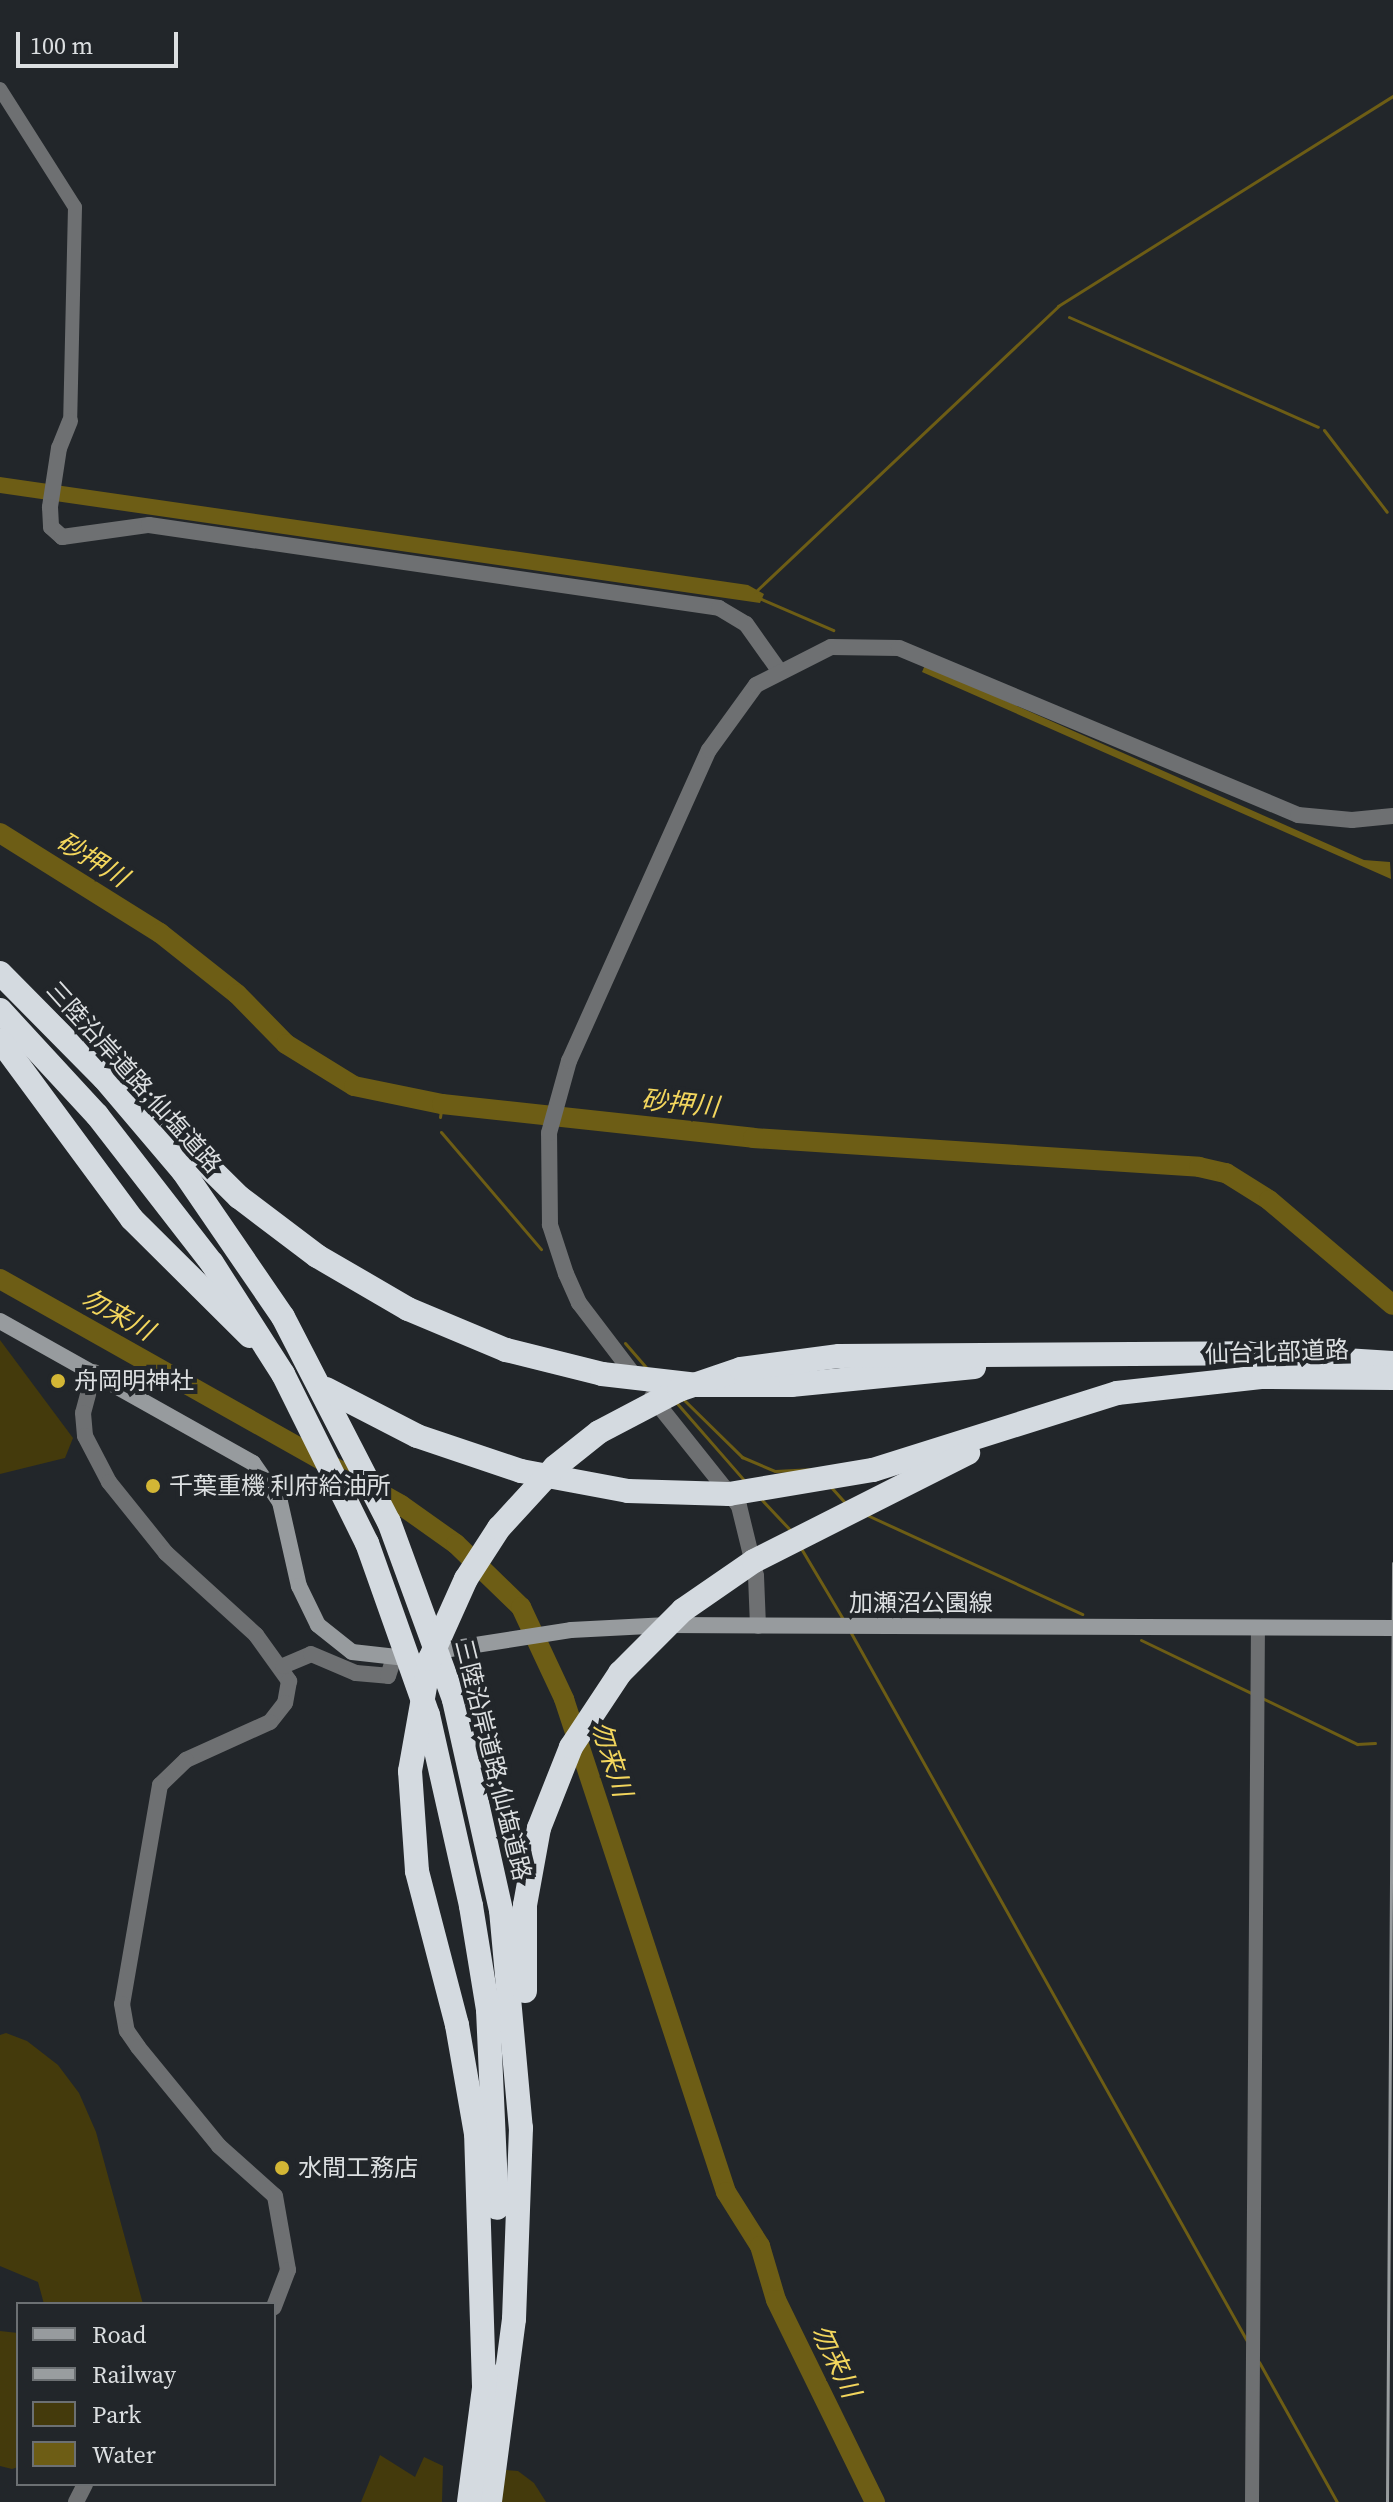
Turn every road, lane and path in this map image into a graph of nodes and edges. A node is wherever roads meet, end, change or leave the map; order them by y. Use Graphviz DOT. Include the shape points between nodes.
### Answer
graph roads {
  1 [pos="0,89"];
  2 [pos="70,421"];
  3 [pos="778,669"];
  4 [pos="1393,816"];
  5 [pos="0,962"];
  6 [pos="0,973"];
  7 [pos="0,1010"];
  8 [pos="0,1040"];
  9 [pos="0,1321"];
  10 [pos="1249,1353"];
  11 [pos="1393,1363"];
  12 [pos="94,1372"];
  13 [pos="1393,1378"];
  14 [pos="1162,1386"];
  15 [pos="758,1626"];
  16 [pos="1258,1628"];
  17 [pos="1393,1628"];
  18 [pos="450,1649"];
  19 [pos="399,1653"];
  20 [pos="283,1666"];
  21 [pos="521,2128"];
  22 [pos="276,2302"];
  23 [pos="484,2386"];
  24 [pos="469,2502"];
  25 [pos="490,2502"];
  26 [pos="1252,2502"];
  1 -- 2 [label="street" via="75,207"];
  2 -- 3 [label="street" via="50,507 51,527 70,539 149,525 719,608 746,624"];
  3 -- 4 [label="street" via="831,647 899,648 1298,815 1352,820"];
  3 -- 15 [label="street" via="740,702 709,750 567,1066 549,1133 550,1225 566,1274 610,1348 739,1506 756,1576"];
  5 -- 10 [label="highway" via="203,1164 276,1227 408,1309 506,1350 640,1380 743,1386 1100,1355"];
  6 -- 21 [label="highway, 三陸沿岸道路;仙塩道路" via="144,1123 250,1264 342,1420 428,1620 454,1700 501,1910"];
  7 -- 19 [label="highway" via="139,1164 229,1290 321,1445"];
  8 -- 14 [label="highway" via="132,1219 217,1308 313,1382 417,1436 469,1456 628,1491 760,1491 873,1470 1071,1403"];
  9 -- 12 [label="main road"];
  10 -- 11 [label="highway, 仙台北部道路"];
  10 -- 23 [label="highway" via="806,1358 711,1378 623,1418 535,1486 481,1553 453,1605 417,1711 411,1836 476,2134"];
  12 -- 19 [label="main road" via="253,1463 280,1502 299,1586 318,1625 352,1652"];
  12 -- 20 [label="street" via="83,1413 85,1436 109,1482 148,1534"];
  13 -- 14 [label="highway, 仙台北部道路" via="1263,1377"];
  14 -- 21 [label="highway" via="1066,1413 950,1461 717,1584 620,1673 593,1708 552,1788 525,1905"];
  15 -- 16 [label="main road, 加瀬沼公園線"];
  15 -- 18 [label="main road, 加瀬沼公園線" via="558,1632"];
  16 -- 17 [label="main road, 加瀬沼公園線"];
  16 -- 26 [label="street"];
  19 -- 20 [label="street" via="388,1676 356,1673 311,1654"];
  19 -- 23 [label="highway" via="450,1805 488,2010 496,2251"];
  20 -- 22 [label="street" via="290,1691 276,1716 186,1760 160,1785 122,2004 127,2031 138,2047 219,2146 275,2196 288,2270"];
  21 -- 25 [label="highway, 三陸沿岸道路;仙塩道路" via="519,2263"];
  23 -- 24 [label="highway"];
}
